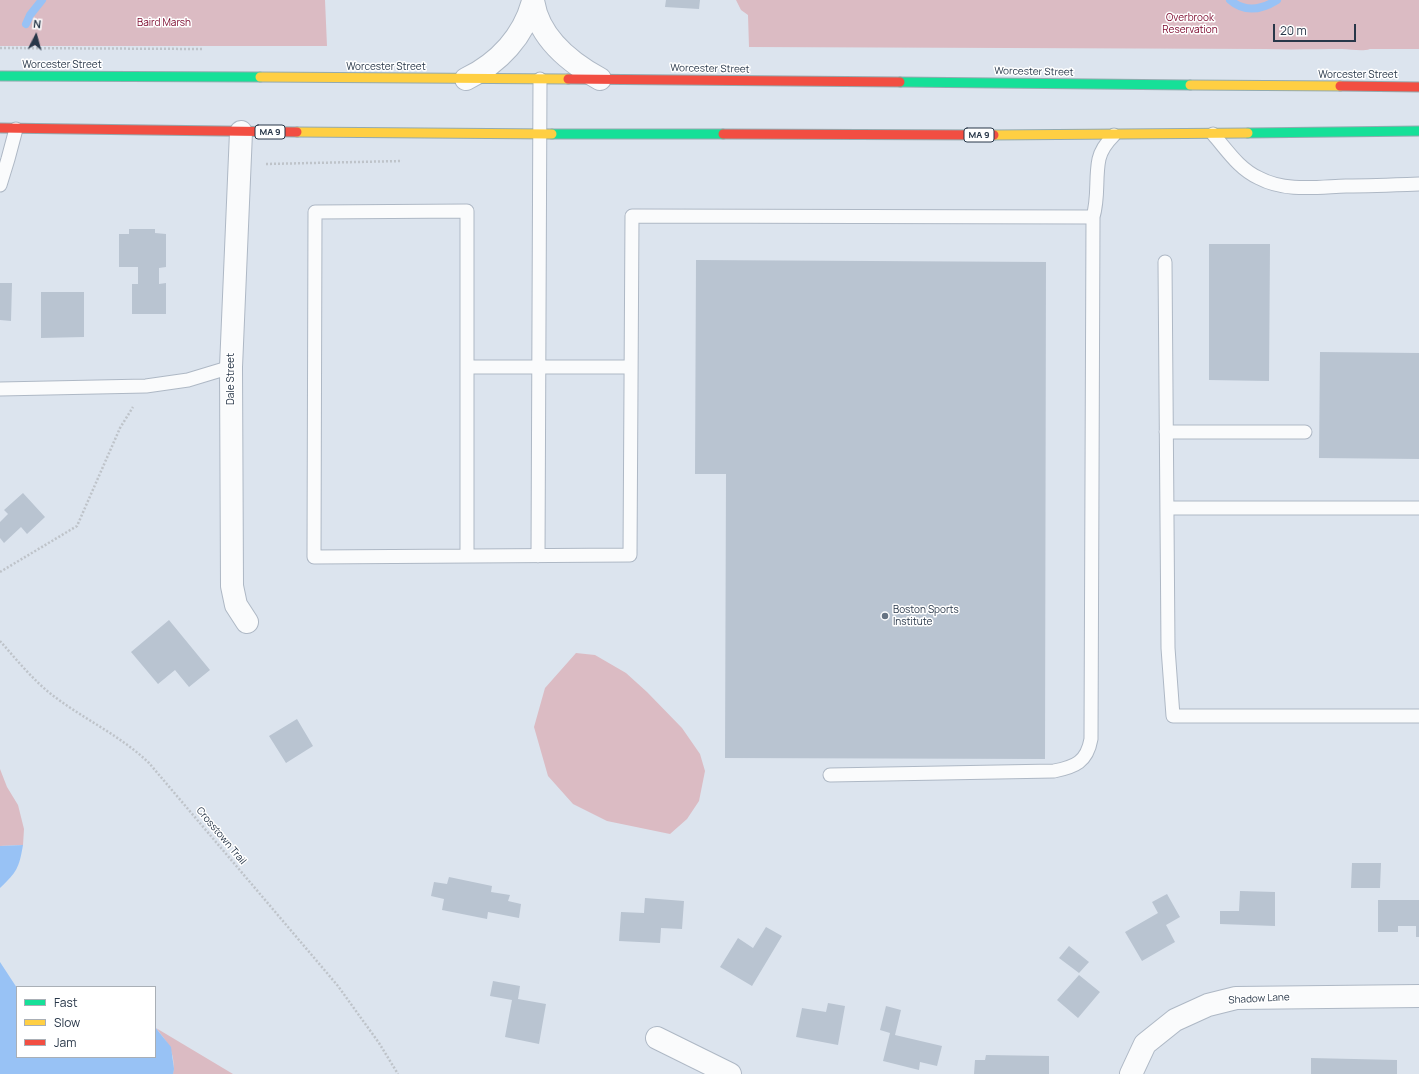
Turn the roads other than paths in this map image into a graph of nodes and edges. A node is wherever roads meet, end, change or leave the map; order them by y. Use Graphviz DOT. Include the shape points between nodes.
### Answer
graph roads {
  1 [pos="533,0"];
  2 [pos="0,76"];
  3 [pos="466,79"];
  4 [pos="540,79"];
  5 [pos="600,79"];
  6 [pos="1419,87"];
  7 [pos="0,128"];
  8 [pos="16,129"];
  9 [pos="1419,131"];
  10 [pos="241,132"];
  11 [pos="540,134"];
  12 [pos="1213,134"];
  13 [pos="1114,135"];
  14 [pos="1419,184"];
  15 [pos="0,185"];
  16 [pos="1093,217"];
  17 [pos="1165,262"];
  18 [pos="230,367"];
  19 [pos="467,367"];
  20 [pos="539,367"];
  21 [pos="631,367"];
  22 [pos="0,389"];
  23 [pos="1166,432"];
  24 [pos="1305,432"];
  25 [pos="1167,508"];
  26 [pos="1419,508"];
  27 [pos="467,556"];
  28 [pos="538,556"];
  29 [pos="246,622"];
  30 [pos="1419,716"];
  31 [pos="830,775"];
  32 [pos="1419,996"];
  33 [pos="657,1038"];
  34 [pos="730,1074"];
  35 [pos="1132,1074"];
  1 -- 3 [label="street" via="525,24 509,46 486,68"];
  1 -- 5 [label="street" via="537,18 552,43 569,59"];
  2 -- 3 [label="highway, Worcester Street"];
  3 -- 4 [label="highway, Worcester Street"];
  4 -- 5 [label="highway, Worcester Street"];
  4 -- 11 [label="lane"];
  5 -- 6 [label="highway, Worcester Street"];
  7 -- 8 [label="highway, MA 9"];
  8 -- 10 [label="highway, MA 9"];
  8 -- 15 [label="lane"];
  9 -- 12 [label="highway, MA 9"];
  10 -- 11 [label="highway, MA 9"];
  10 -- 18 [label="street, Dale Street"];
  11 -- 13 [label="highway, MA 9"];
  11 -- 20 [label="lane"];
  12 -- 13 [label="highway, MA 9"];
  12 -- 14 [label="lane" via="1248,172 1280,186 1306,188"];
  13 -- 16 [label="lane" via="1104,146 1099,158 1097,198"];
  16 -- 21 [label="lane" via="632,216"];
  16 -- 31 [label="lane" via="1091,731 1086,755 1073,766 1054,771"];
  17 -- 23 [label="lane"];
  18 -- 22 [label="lane" via="188,380 146,386"];
  18 -- 29 [label="street, Dale Street" via="232,586 236,605"];
  19 -- 20 [label="lane"];
  19 -- 27 [label="lane"];
  19 -- 27 [label="lane" via="467,211 315,212 314,557"];
  20 -- 21 [label="lane"];
  20 -- 28 [label="lane"];
  21 -- 28 [label="lane" via="630,555"];
  23 -- 24 [label="lane"];
  23 -- 25 [label="lane"];
  25 -- 26 [label="lane"];
  25 -- 30 [label="lane" via="1168,648 1173,716"];
  27 -- 28 [label="lane"];
  32 -- 35 [label="street, Shadow Lane" via="1236,998 1208,1004 1175,1020 1145,1044"];
  33 -- 34 [label="street"];
}
